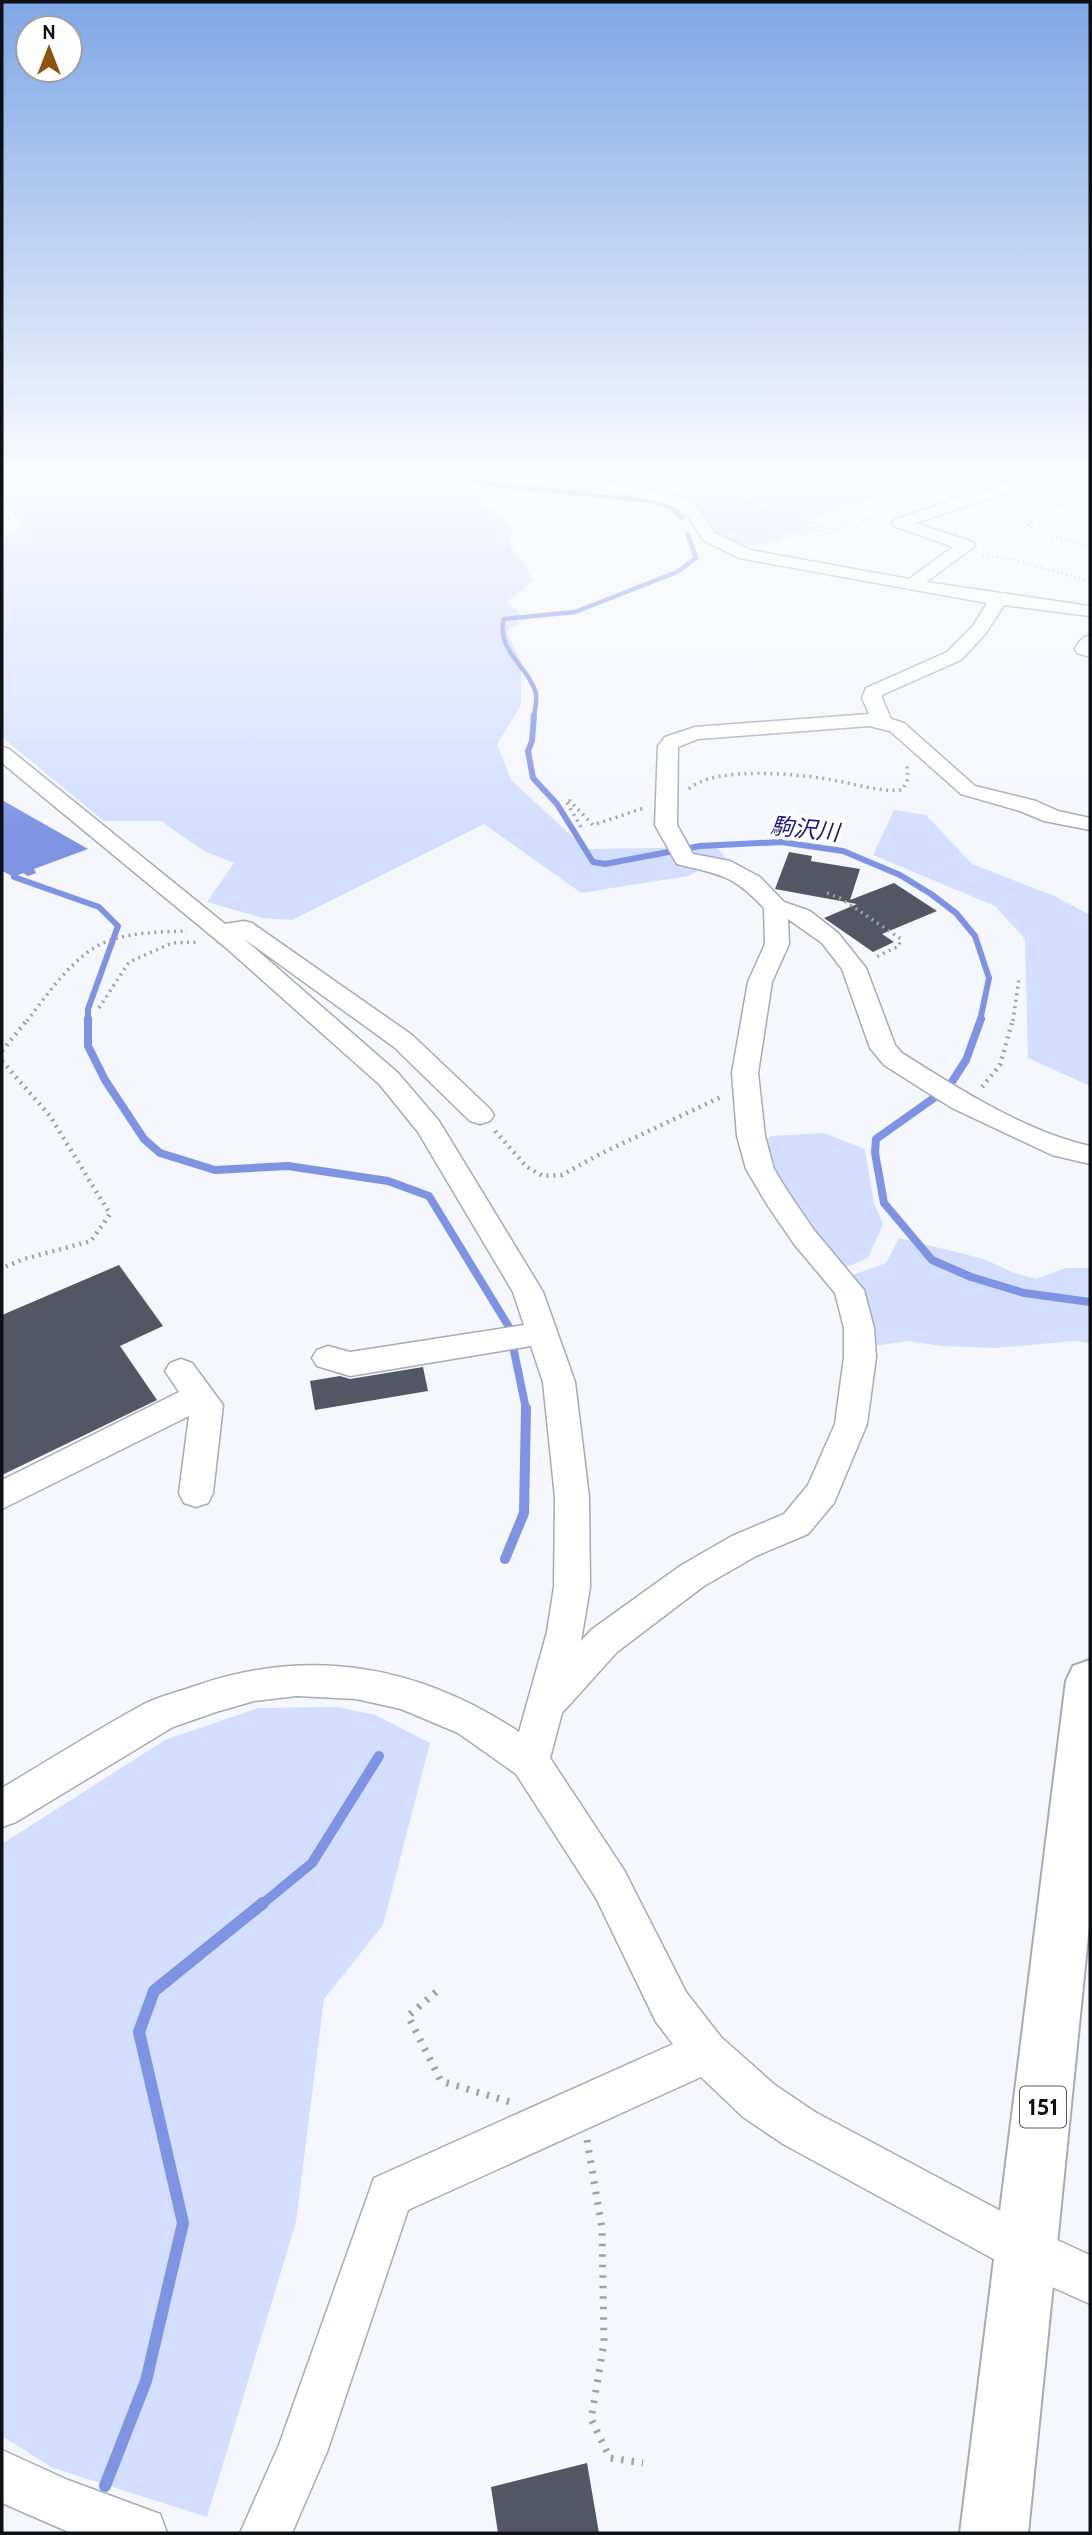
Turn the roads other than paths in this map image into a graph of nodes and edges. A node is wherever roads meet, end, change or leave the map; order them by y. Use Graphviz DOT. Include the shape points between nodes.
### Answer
graph roads {
  1 [pos="971,595"];
  2 [pos="998,600"];
  3 [pos="1090,611"];
  4 [pos="1090,641"];
  5 [pos="1090,651"];
  6 [pos="890,724"];
  7 [pos="2,753"];
  8 [pos="1090,824"];
  9 [pos="776,907"];
  10 [pos="225,936"];
  11 [pos="480,1115"];
  12 [pos="1090,1155"];
  13 [pos="537,1334"];
  14 [pos="328,1359"];
  15 [pos="196,1493"];
  16 [pos="2,1495"];
  17 [pos="1090,1681"];
  18 [pos="545,1706"];
  19 [pos="530,1761"];
  20 [pos="2,1808"];
  21 [pos="706,2052"];
  22 [pos="1027,2251"];
  23 [pos="1090,2280"];
  24 [pos="2,2476"];
  25 [pos="141,2533"];
  26 [pos="266,2533"];
  27 [pos="994,2533"];
  1 -- 2 [label="street"];
  2 -- 3 [label="street"];
  2 -- 6 [label="street" via="980,629 954,656 873,692"];
  4 -- 5 [label="street" via="1084,649"];
  6 -- 8 [label="street" via="968,790"];
  6 -- 9 [label="street" via="695,733 668,746 666,825 685,859 722,866 752,882"];
  7 -- 10 [label="street"];
  9 -- 12 [label="street" via="802,916 821,930 854,968 883,1048 893,1059 950,1095 1062,1149"];
  9 -- 18 [label="street" via="777,944 760,982 745,1088 751,1136 760,1169 804,1237 849,1290 859,1328 860,1357 850,1423 822,1493 796,1524 744,1546 692,1576 604,1641"];
  10 -- 11 [label="street" via="244,928 273,948 403,1041"];
  10 -- 13 [label="street" via="389,1079 429,1127 528,1292"];
  13 -- 14 [label="street" via="350,1364"];
  13 -- 18 [label="street" via="559,1382 572,1497 572,1587"];
  15 -- 16 [label="street" via="207,1405 190,1383"];
  17 -- 22 [label="highway, 151"];
  18 -- 19 [label="street"];
  19 -- 20 [label="street" via="471,1721 405,1693 356,1683 297,1680 254,1685 160,1714"];
  19 -- 21 [label="street" via="610,1884 671,2007"];
  21 -- 22 [label="street" via="759,2101 799,2128"];
  21 -- 26 [label="street" via="390,2194 302,2452"];
  22 -- 23 [label="street"];
  22 -- 27 [label="highway, 151"];
  24 -- 25 [label="street"];
}
